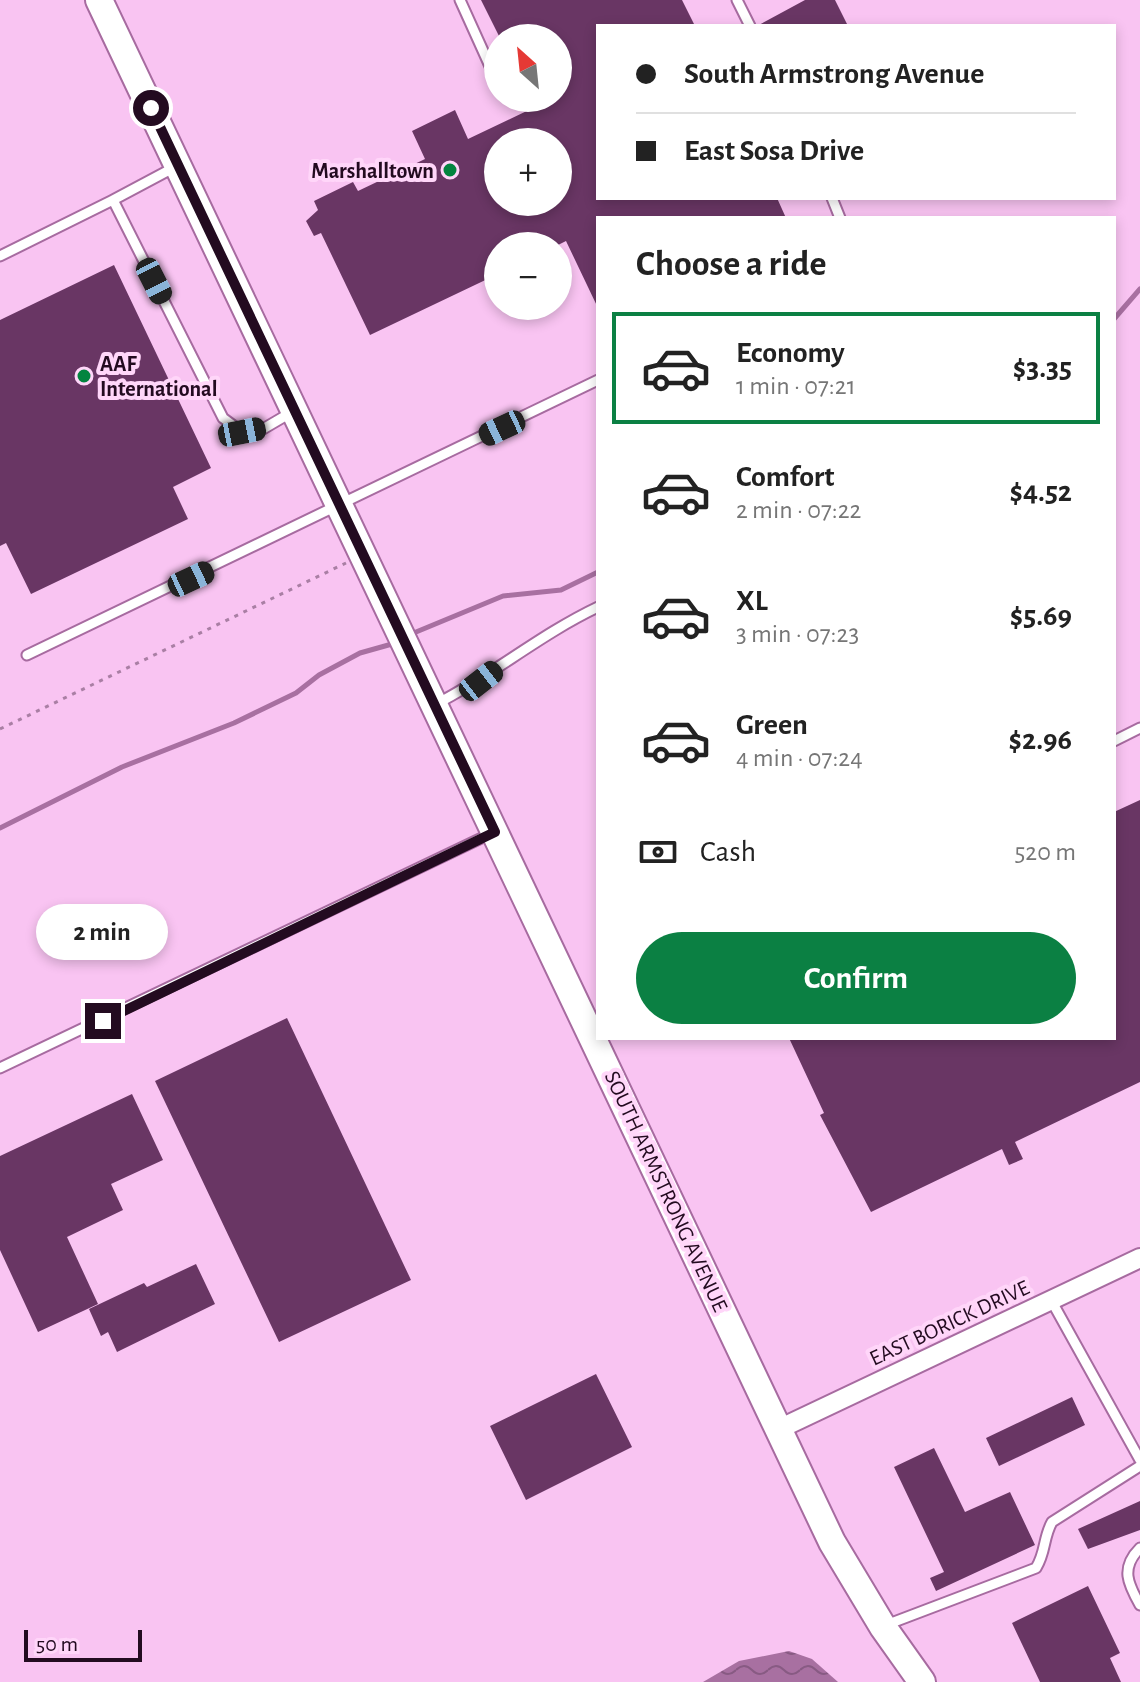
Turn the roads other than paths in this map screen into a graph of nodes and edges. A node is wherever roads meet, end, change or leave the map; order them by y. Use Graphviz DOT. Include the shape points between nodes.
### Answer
graph roads {
  1 [pos="99,0"];
  2 [pos="460,0"];
  3 [pos="737,0"];
  4 [pos="749,24"];
  5 [pos="484,53"];
  6 [pos="178,166"];
  7 [pos="113,200"];
  8 [pos="0,256"];
  9 [pos="596,381"];
  10 [pos="295,410"];
  11 [pos="341,507"];
  12 [pos="596,608"];
  13 [pos="27,655"];
  14 [pos="435,705"];
  15 [pos="1140,728"];
  16 [pos="1116,740"];
  17 [pos="495,832"];
  18 [pos="0,1068"];
  19 [pos="1140,1258"];
  20 [pos="1051,1300"];
  21 [pos="779,1429"];
  22 [pos="1140,1463"];
  23 [pos="1140,1548"];
  24 [pos="1140,1605"];
  25 [pos="883,1627"];
  26 [pos="922,1682"];
  1 -- 6 [label="street, SOUTH ARMSTRONG AVENUE"];
  2 -- 5 [label="lane"];
  3 -- 4 [label="lane"];
  6 -- 7 [label="lane"];
  6 -- 10 [label="street, SOUTH ARMSTRONG AVENUE"];
  7 -- 8 [label="lane"];
  7 -- 10 [label="lane" via="223,418 242,432 263,429"];
  9 -- 11 [label="lane"];
  10 -- 11 [label="street, SOUTH ARMSTRONG AVENUE"];
  11 -- 13 [label="lane"];
  11 -- 14 [label="street, SOUTH ARMSTRONG AVENUE"];
  12 -- 14 [label="lane"];
  14 -- 17 [label="street, SOUTH ARMSTRONG AVENUE"];
  15 -- 16 [label="lane"];
  17 -- 18 [label="lane"];
  17 -- 21 [label="street, SOUTH ARMSTRONG AVENUE"];
  19 -- 20 [label="street, EAST BORICK DRIVE"];
  20 -- 21 [label="street, EAST BORICK DRIVE"];
  20 -- 22 [label="lane"];
  21 -- 25 [label="street, SOUTH ARMSTRONG AVENUE" via="832,1542"];
  22 -- 25 [label="lane" via="1052,1522 1036,1568"];
  23 -- 24 [label="lane" via="1129,1559 1127,1580"];
  25 -- 26 [label="street, SOUTH ARMSTRONG AVENUE"];
}
